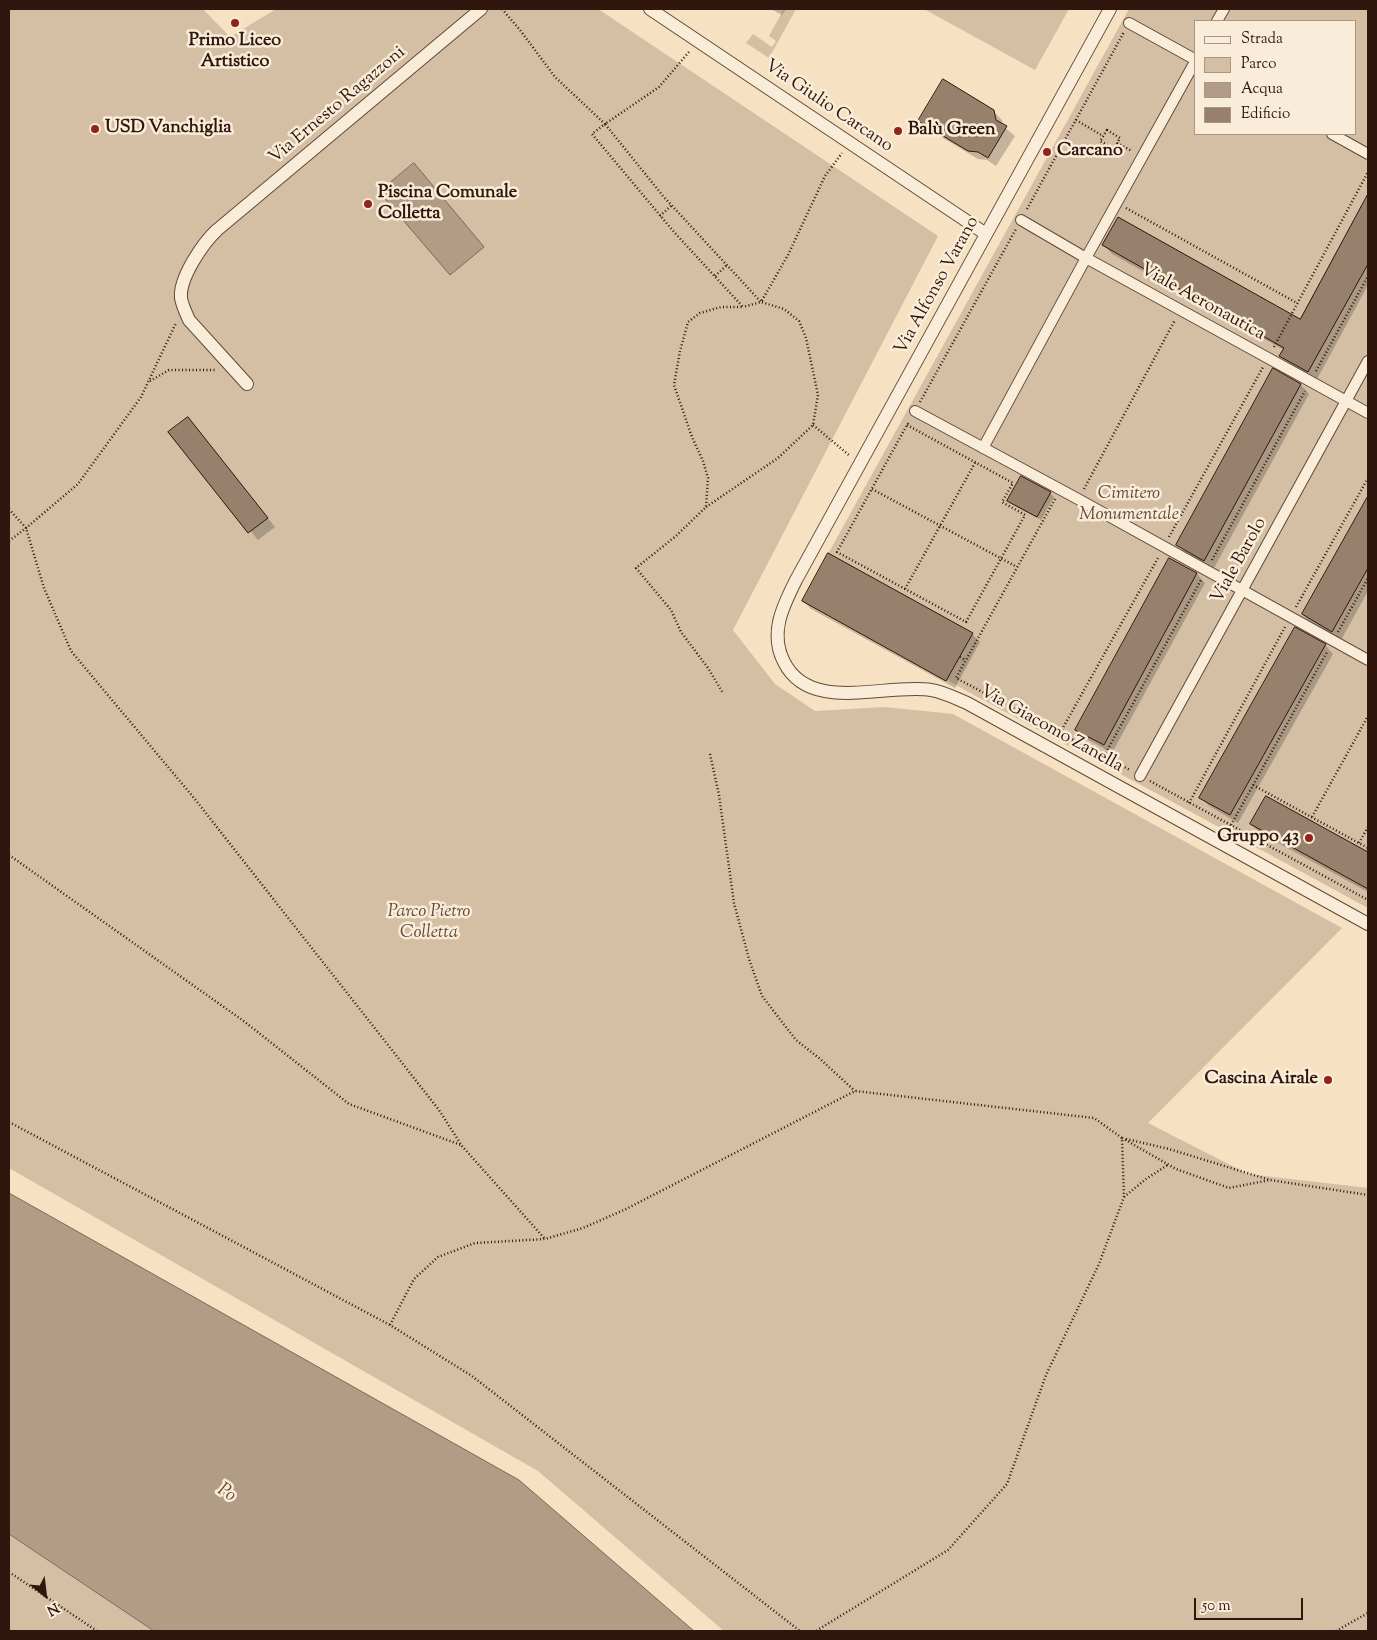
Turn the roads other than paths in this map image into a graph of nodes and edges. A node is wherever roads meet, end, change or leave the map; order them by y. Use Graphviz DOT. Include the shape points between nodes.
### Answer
graph roads {
  1 [pos="482,9"];
  2 [pos="650,9"];
  3 [pos="1110,9"];
  4 [pos="1129,23"];
  5 [pos="1194,59"];
  6 [pos="1194,64"];
  7 [pos="1334,135"];
  8 [pos="1368,154"];
  9 [pos="1021,220"];
  10 [pos="986,234"];
  11 [pos="1086,258"];
  12 [pos="1368,361"];
  13 [pos="247,384"];
  14 [pos="1346,401"];
  15 [pos="915,412"];
  16 [pos="1368,413"];
  17 [pos="983,448"];
  18 [pos="796,580"];
  19 [pos="1242,592"];
  20 [pos="1368,660"];
  21 [pos="1140,776"];
  22 [pos="1368,924"];
  1 -- 13 [label="street, Via Ernesto Ragazzoni" via="217,230 201,248 186,278 181,296 184,307 189,320"];
  2 -- 10 [label="street, Via Giulio Carcano"];
  3 -- 10 [label="street, Via Alfonso Varano"];
  4 -- 5 [label="street"];
  6 -- 11 [label="street"];
  7 -- 8 [label="street"];
  9 -- 11 [label="street, Viale Aeronautica"];
  10 -- 18 [label="street, Via Alfonso Varano"];
  11 -- 14 [label="street, Viale Aeronautica"];
  11 -- 17 [label="street"];
  12 -- 14 [label="street, Viale Barolo"];
  14 -- 16 [label="street, Viale Aeronautica"];
  14 -- 19 [label="street, Viale Barolo"];
  15 -- 17 [label="street"];
  17 -- 19 [label="street"];
  18 -- 22 [label="street, Via Giacomo Zanella" via="781,610 777,641 788,670 810,688 844,693 917,688 943,692"];
  19 -- 20 [label="street"];
  19 -- 21 [label="street, Viale Barolo"];
}
